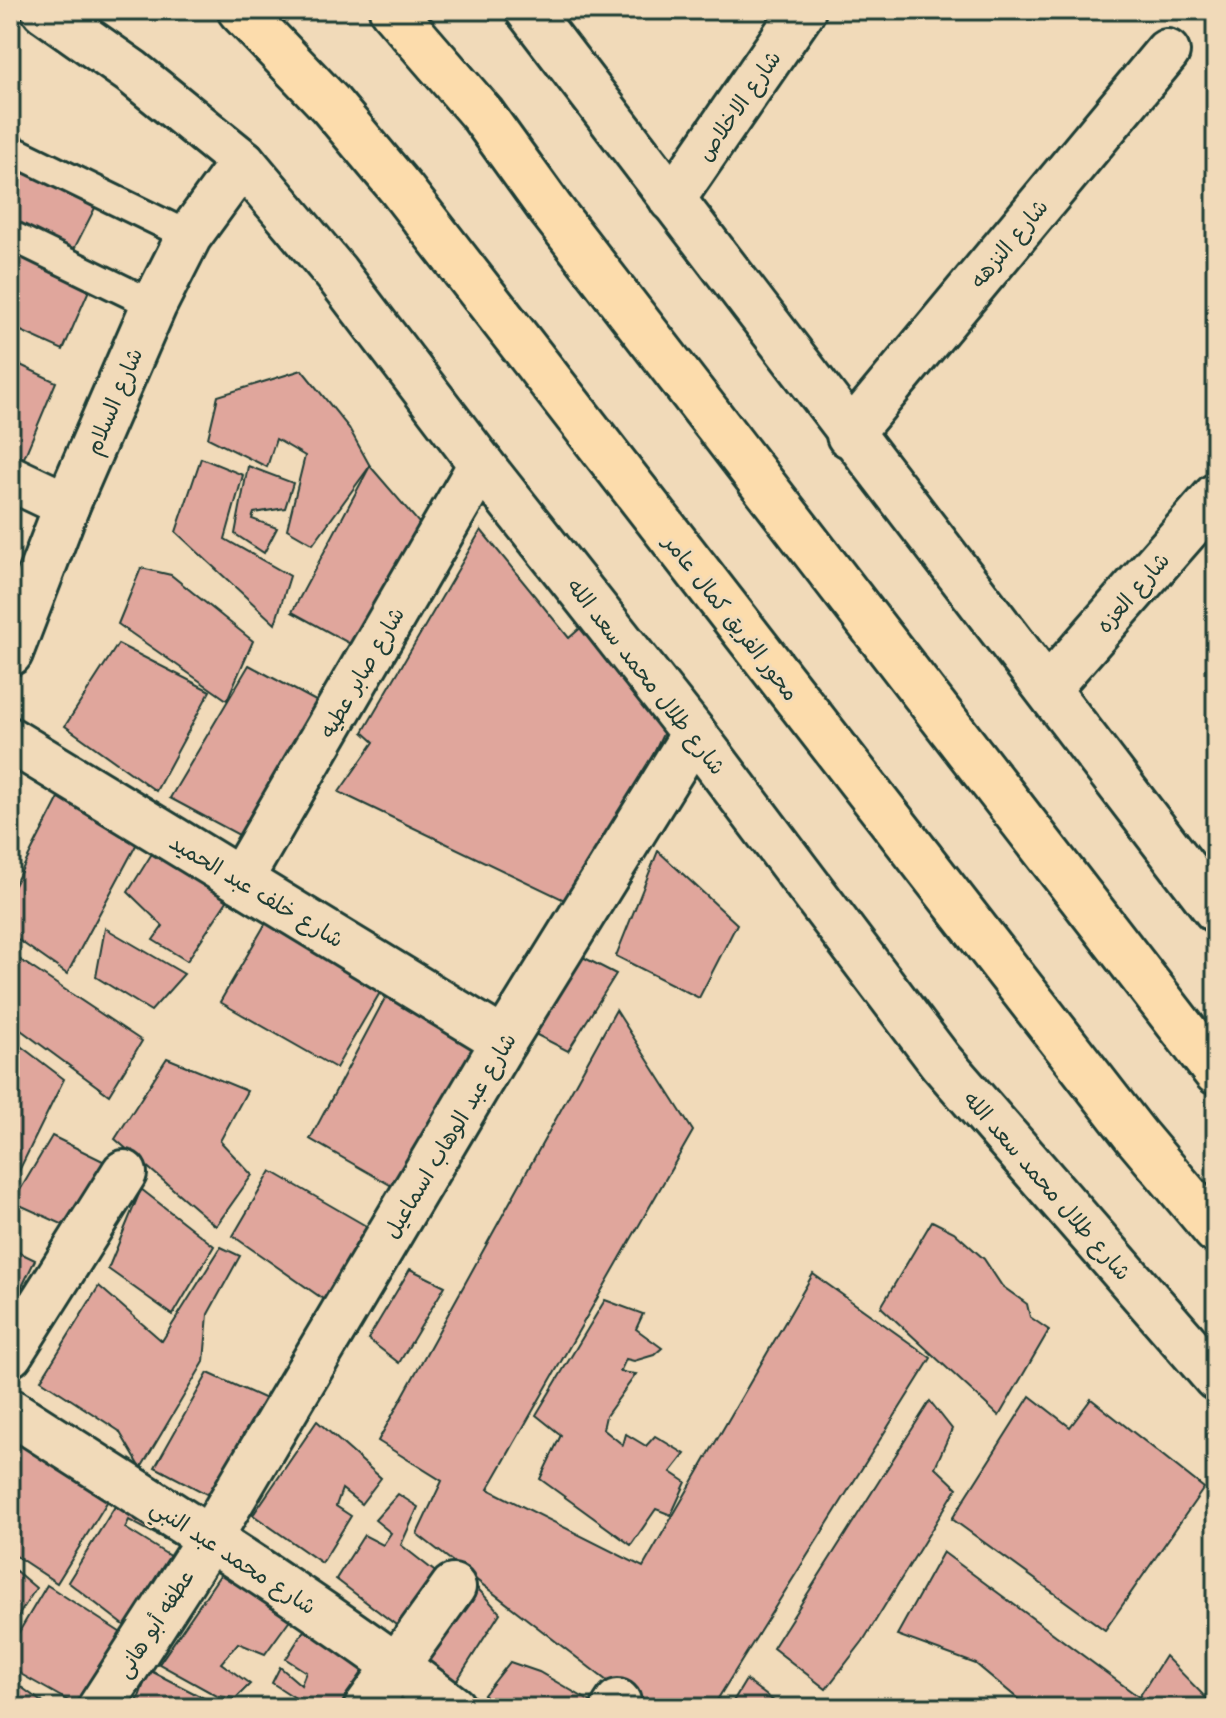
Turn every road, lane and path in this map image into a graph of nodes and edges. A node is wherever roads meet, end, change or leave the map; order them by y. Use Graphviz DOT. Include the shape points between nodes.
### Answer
graph roads {
  1 [pos="44,10"];
  2 [pos="240,10"];
  3 [pos="392,10"];
  4 [pos="528,10"];
  5 [pos="803,10"];
  6 [pos="1167,52"];
  7 [pos="10,149"];
  8 [pos="243,162"];
  9 [pos="672,200"];
  10 [pos="10,235"];
  11 [pos="189,236"];
  12 [pos="154,305"];
  13 [pos="849,435"];
  14 [pos="481,464"];
  15 [pos="10,478"];
  16 [pos="1216,496"];
  17 [pos="67,505"];
  18 [pos="10,653"];
  19 [pos="1048,688"];
  20 [pos="694,734"];
  21 [pos="10,740"];
  22 [pos="240,880"];
  23 [pos="1216,910"];
  24 [pos="504,1041"];
  25 [pos="1216,1072"];
  26 [pos="124,1173"];
  27 [pos="1216,1231"];
  28 [pos="10,1354"];
  29 [pos="1216,1378"];
  30 [pos="10,1411"];
  31 [pos="209,1539"];
  32 [pos="453,1587"];
  33 [pos="399,1667"];
  34 [pos="100,1708"];
  35 [pos="366,1708"];
  36 [pos="453,1708"];
  1 -- 8 [label="street, شارع طلال محمد سعد الله" via="132,72"];
  2 -- 27 [label="highway, محور الفريق كمال عامر" via="330,104 402,190 1136,1136"];
  3 -- 25 [label="highway" via="482,114"];
  4 -- 9 [label="street"];
  5 -- 9 [label="street, شارع الاخلاص"];
  6 -- 13 [label="street, شارع النزهه"];
  7 -- 11 [label="lane"];
  8 -- 11 [label="street, شارع السلام"];
  8 -- 14 [label="street, شارع طلال محمد سعد الله" via="336,273"];
  9 -- 13 [label="street"];
  10 -- 12 [label="lane"];
  11 -- 12 [label="street, شارع السلام"];
  12 -- 17 [label="street, شارع السلام"];
  13 -- 19 [label="street"];
  14 -- 20 [label="street, شارع طلال محمد سعد الله"];
  14 -- 22 [label="street, شارع صابر عطيه"];
  15 -- 17 [label="street"];
  16 -- 19 [label="street, شارع العزه"];
  17 -- 18 [label="street, شارع السلام"];
  19 -- 23 [label="street"];
  20 -- 24 [label="street, شارع عبد الوهاب اسماعيل"];
  20 -- 29 [label="street, شارع طلال محمد سعد الله" via="941,1062"];
  21 -- 22 [label="street, شارع خلف عبد الحميد"];
  22 -- 24 [label="street, شارع خلف عبد الحميد"];
  24 -- 31 [label="street, شارع عبد الوهاب اسماعيل"];
  26 -- 28 [label="street"];
  30 -- 31 [label="street, شارع محمد عبد النبي"];
  31 -- 33 [label="street, شارع محمد عبد النبي"];
  31 -- 34 [label="street, عطفه أبو هانى"];
  32 -- 33 [label="street"];
  33 -- 35 [label="street"];
  33 -- 36 [label="street, شارع محمد عبد النبي"];
}
